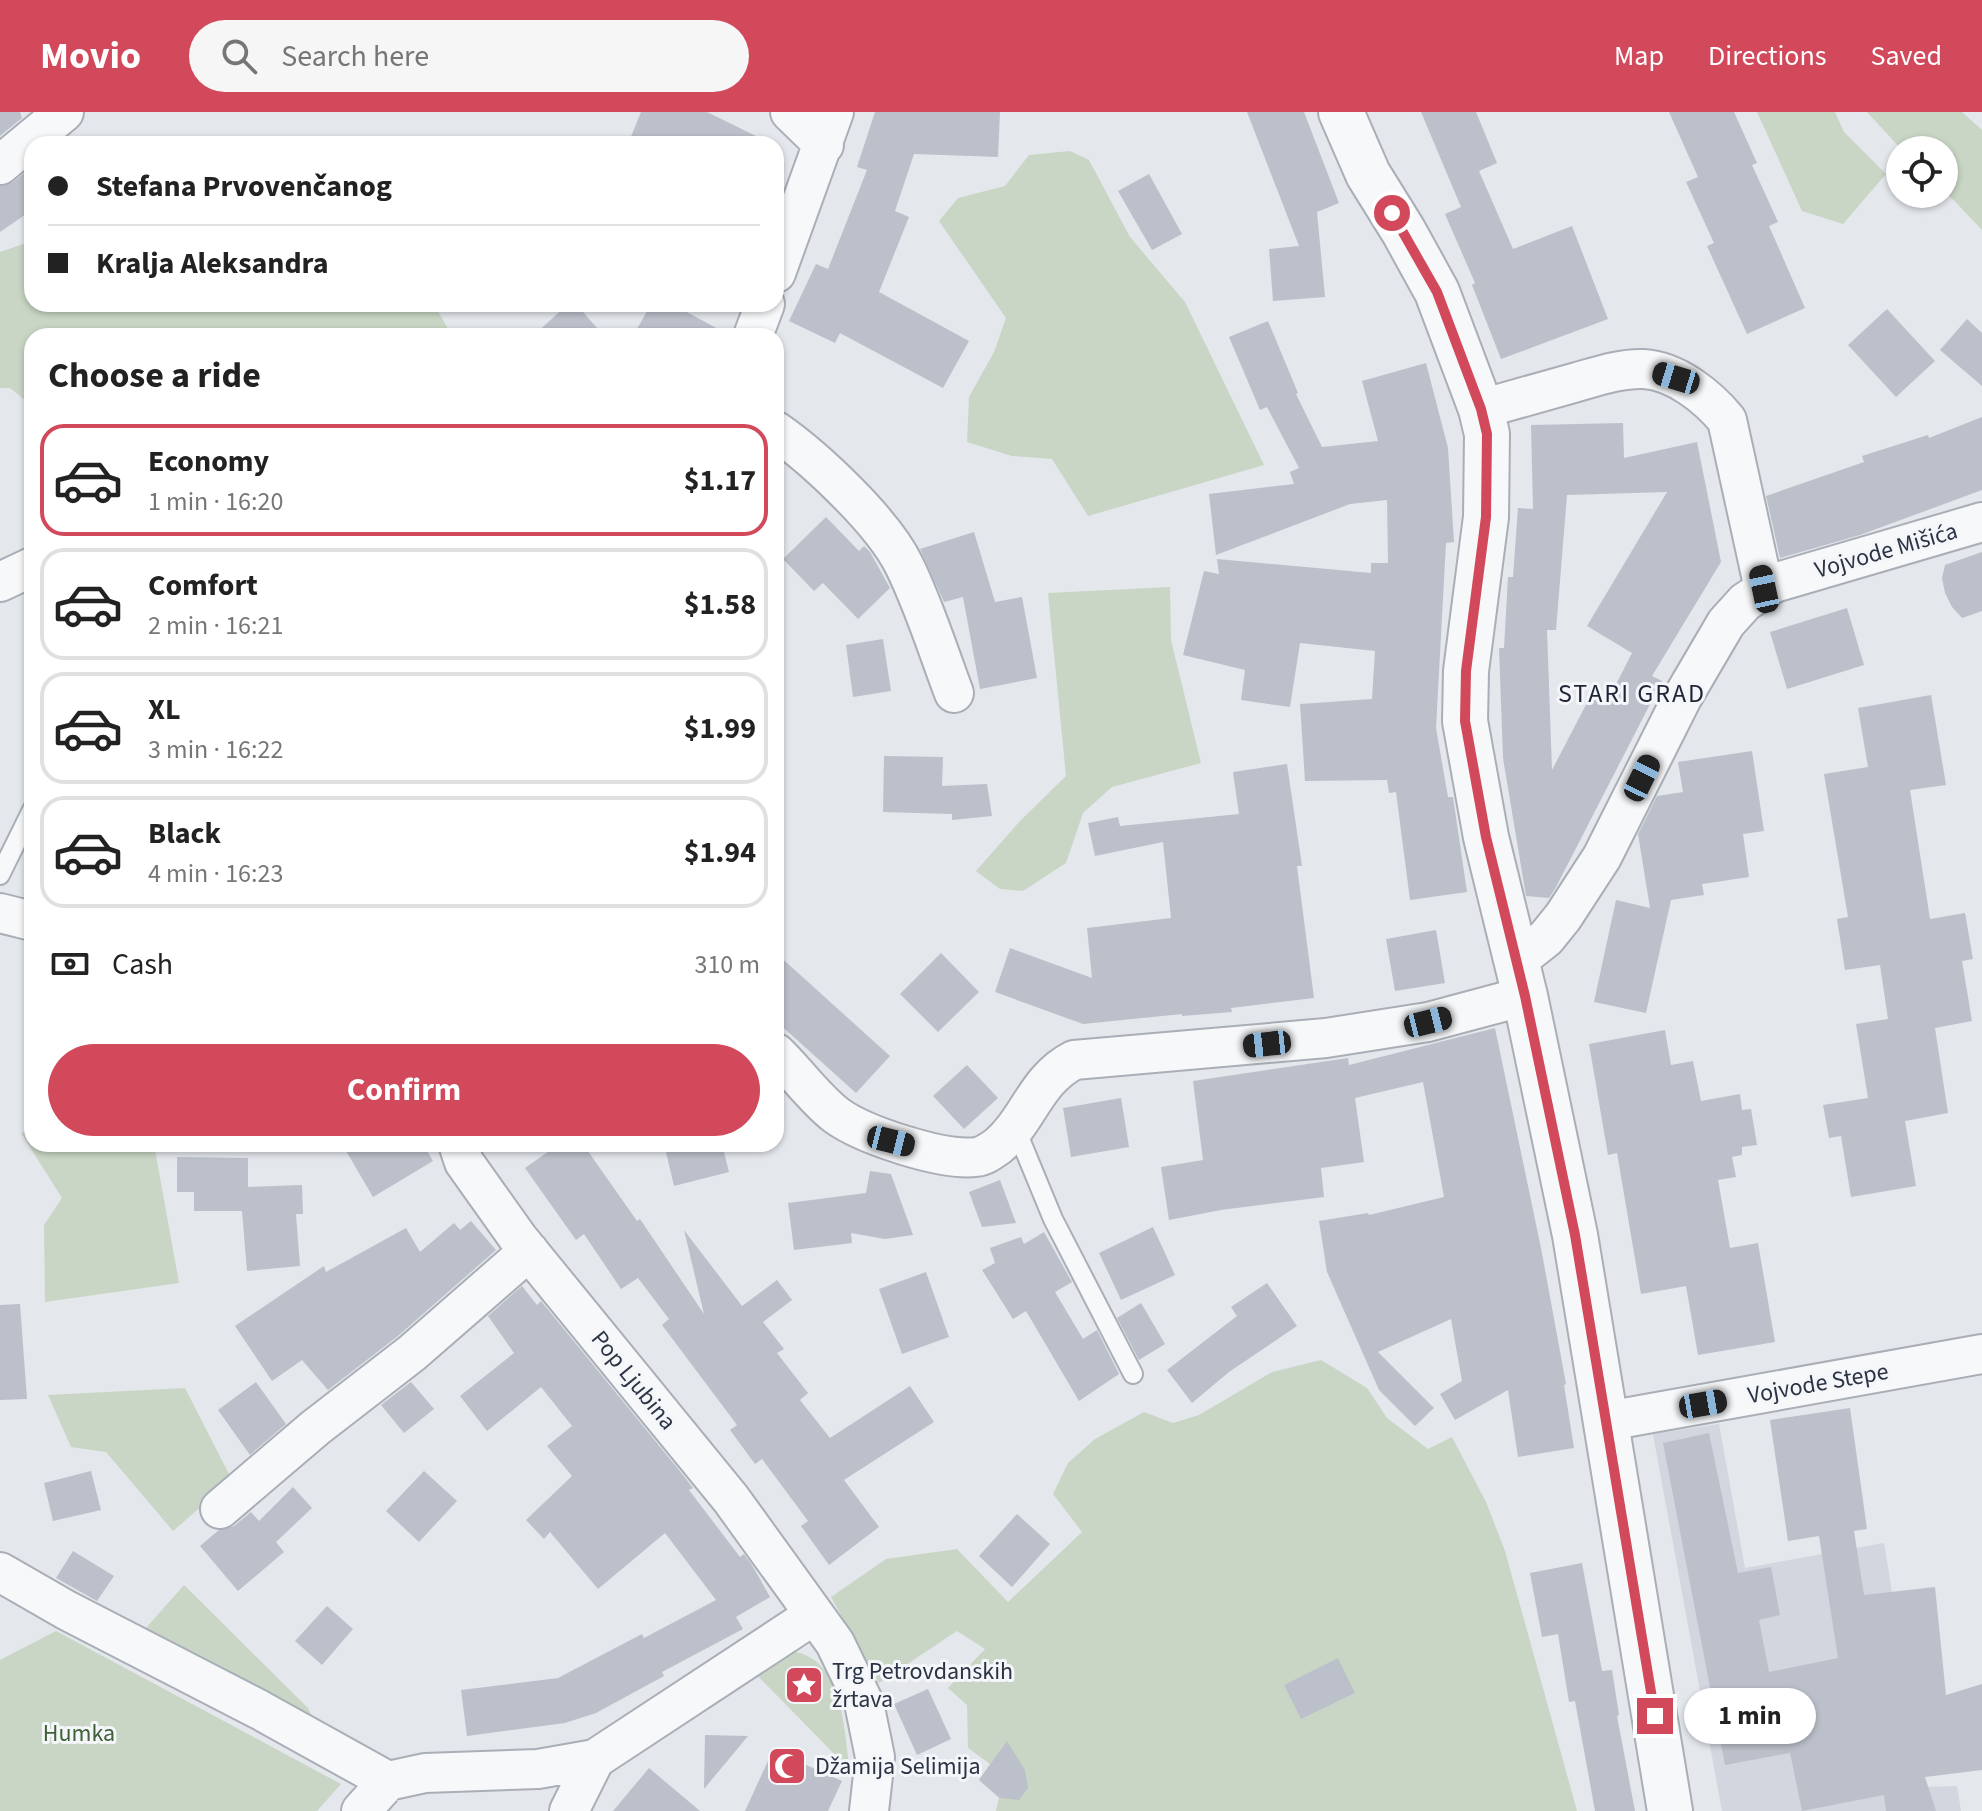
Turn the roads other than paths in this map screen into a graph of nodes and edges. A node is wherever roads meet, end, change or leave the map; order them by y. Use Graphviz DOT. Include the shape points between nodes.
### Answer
graph roads {
  1 [pos="64,112"];
  2 [pos="790,112"];
  3 [pos="1341,112"];
  4 [pos="829,128"];
  5 [pos="35,136"];
  6 [pos="24,145"];
  7 [pos="0,165"];
  8 [pos="784,251"];
  9 [pos="1481,409"];
  10 [pos="784,437"];
  11 [pos="1982,522"];
  12 [pos="24,571"];
  13 [pos="0,582"];
  14 [pos="1764,589"];
  15 [pos="954,693"];
  16 [pos="24,824"];
  17 [pos="0,875"];
  18 [pos="0,913"];
  19 [pos="24,919"];
  20 [pos="1521,978"];
  21 [pos="784,1061"];
  22 [pos="1015,1127"];
  23 [pos="461,1152"];
  24 [pos="529,1251"];
  25 [pos="1982,1354"];
  26 [pos="1133,1374"];
  27 [pos="1607,1421"];
  28 [pos="220,1509"];
  29 [pos="0,1572"];
  30 [pos="814,1615"];
  31 [pos="595,1759"];
  32 [pos="388,1781"];
  33 [pos="361,1811"];
  34 [pos="569,1811"];
  35 [pos="869,1811"];
  36 [pos="1670,1811"];
  1 -- 5 [label="street"];
  2 -- 4 [label="street"];
  3 -- 9 [label="street" via="1368,174 1437,292"];
  4 -- 8 [label="street"];
  6 -- 7 [label="street"];
  9 -- 14 [label="street" via="1611,373 1645,369 1676,378 1727,420"];
  9 -- 20 [label="street" via="1487,434 1486,517 1466,671 1465,721 1486,837"];
  10 -- 15 [label="street" via="824,469 891,544"];
  11 -- 14 [label="street, Vojvode Mišića"];
  12 -- 13 [label="street"];
  14 -- 20 [label="street, Vojvode Mišića" via="1726,623 1602,857"];
  16 -- 17 [label="lane"];
  18 -- 19 [label="street"];
  20 -- 22 [label="street" via="1428,1022 1326,1038 1074,1060 1044,1084"];
  20 -- 27 [label="street" via="1575,1235"];
  21 -- 22 [label="street" via="836,1114 891,1141 954,1157 976,1157 1000,1145"];
  22 -- 26 [label="lane" via="1053,1219"];
  23 -- 24 [label="street, Pop Ljubina"];
  24 -- 28 [label="street"];
  24 -- 30 [label="street, Pop Ljubina" via="731,1499"];
  25 -- 27 [label="street, Vojvode Stepe"];
  27 -- 36 [label="street"];
  29 -- 32 [label="street"];
  30 -- 31 [label="street"];
  30 -- 35 [label="street, Pop Ljubina" via="835,1643 864,1703 875,1757"];
  31 -- 32 [label="street" via="538,1769 425,1773"];
  31 -- 34 [label="street"];
  32 -- 33 [label="street"];
}
